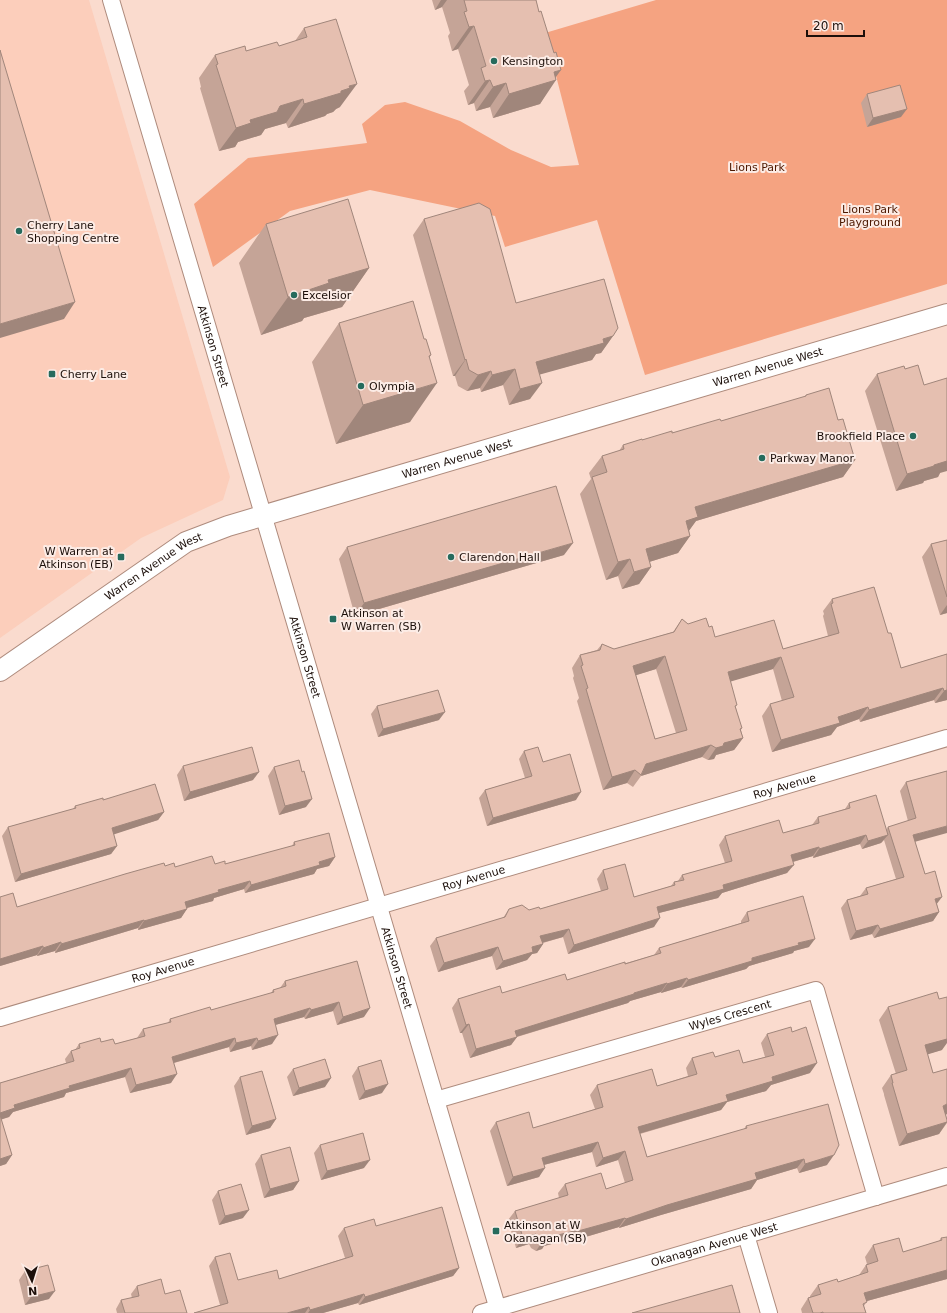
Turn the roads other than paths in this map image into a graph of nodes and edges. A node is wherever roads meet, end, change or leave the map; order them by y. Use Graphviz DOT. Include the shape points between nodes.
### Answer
graph roads {
  1 [pos="111,0"];
  2 [pos="947,314"];
  3 [pos="263,515"];
  4 [pos="0,671"];
  5 [pos="947,738"];
  6 [pos="379,907"];
  7 [pos="0,1018"];
  8 [pos="436,1100"];
  9 [pos="947,1176"];
  10 [pos="876,1197"];
  11 [pos="746,1235"];
  12 [pos="499,1310"];
  13 [pos="481,1313"];
  14 [pos="769,1313"];
  1 -- 3 [label="street, Atkinson Street"];
  2 -- 3 [label="street, Warren Avenue West"];
  3 -- 4 [label="street, Warren Avenue West" via="186,542"];
  3 -- 6 [label="street, Atkinson Street"];
  5 -- 6 [label="street, Roy Avenue"];
  6 -- 7 [label="street, Roy Avenue"];
  6 -- 8 [label="street, Atkinson Street"];
  8 -- 10 [label="street, Wyles Crescent" via="816,990"];
  8 -- 12 [label="street, Atkinson Street"];
  9 -- 10 [label="street, Okanagan Avenue West"];
  10 -- 11 [label="street, Okanagan Avenue West"];
  11 -- 12 [label="street, Okanagan Avenue West"];
  11 -- 14 [label="street"];
  12 -- 13 [label="street, Okanagan Avenue West"];
}
